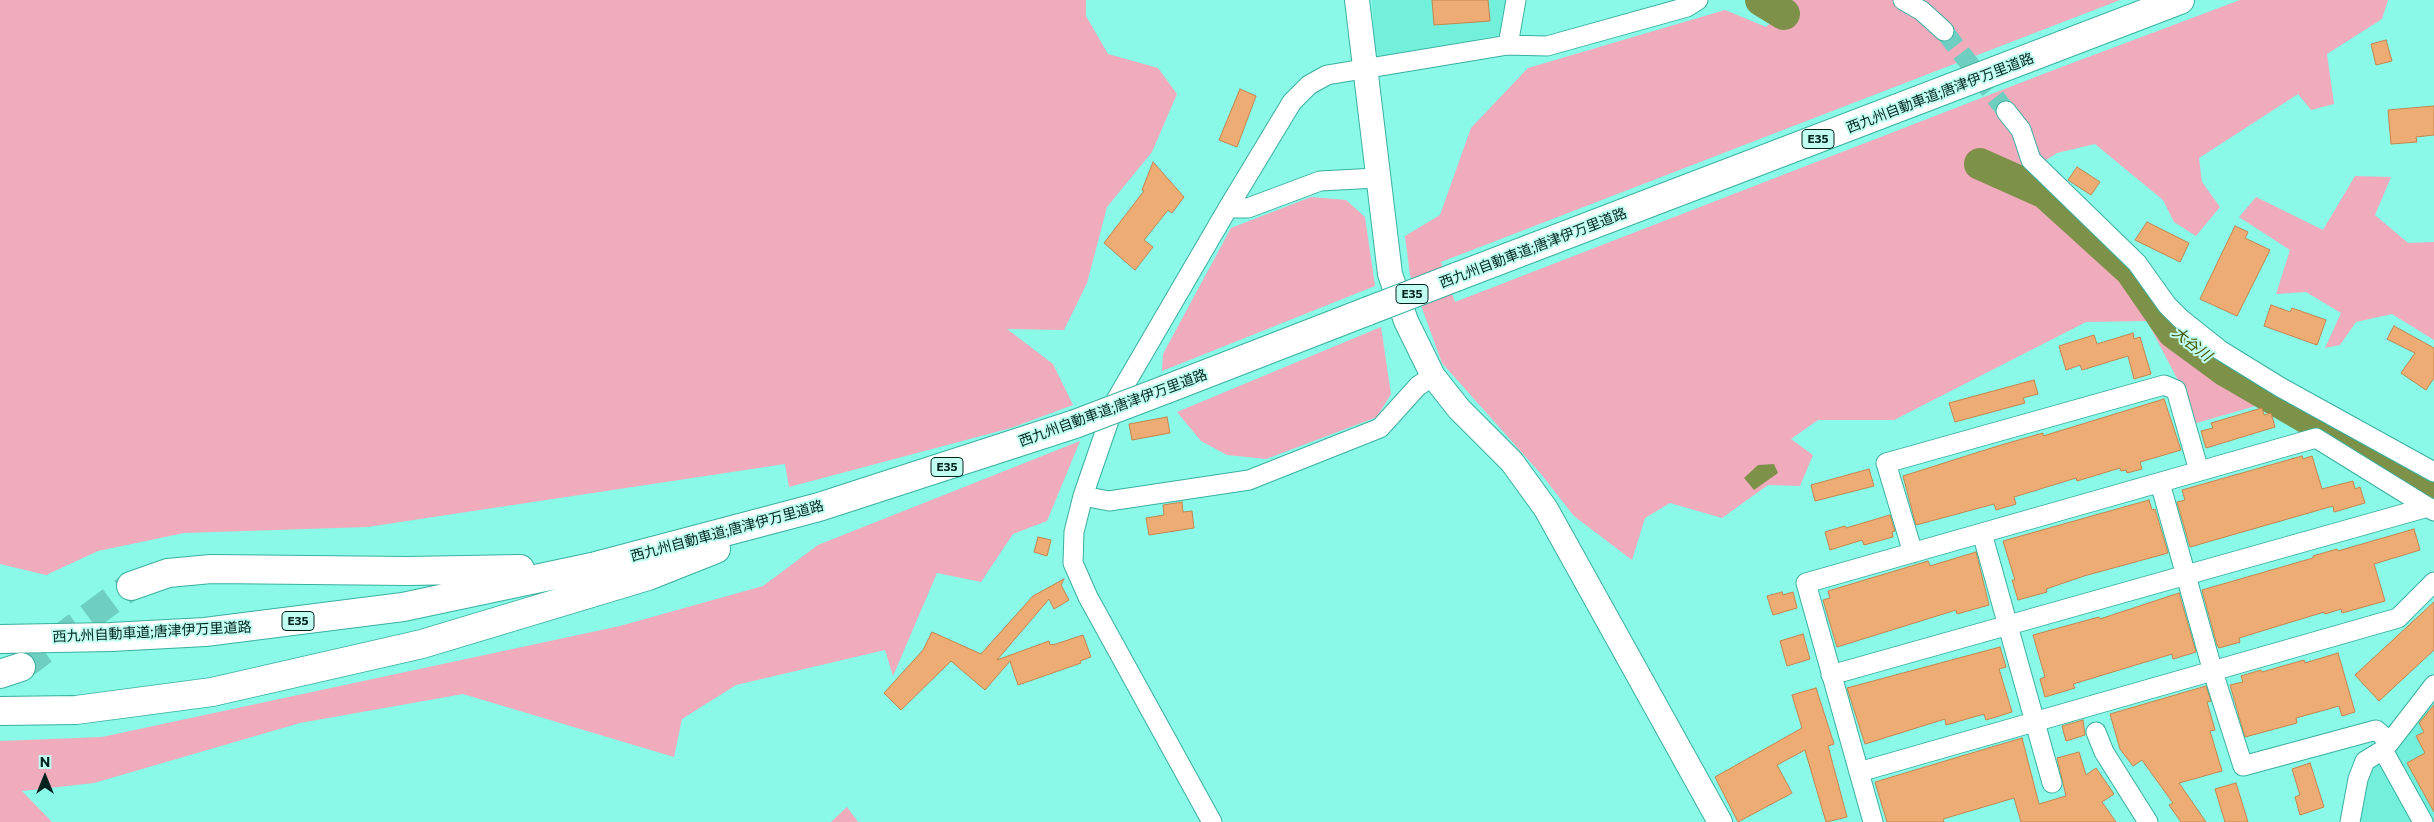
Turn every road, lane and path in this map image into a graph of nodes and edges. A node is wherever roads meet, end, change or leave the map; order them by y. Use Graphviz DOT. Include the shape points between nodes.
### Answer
graph roads {
  1 [pos="1357,0"];
  2 [pos="1516,0"];
  3 [pos="1698,0"];
  4 [pos="1903,0"];
  5 [pos="2180,0"];
  6 [pos="1944,31"];
  7 [pos="1508,45"];
  8 [pos="1364,69"];
  9 [pos="2006,110"];
  10 [pos="1377,178"];
  11 [pos="1228,208"];
  12 [pos="1433,376"];
  13 [pos="2199,471"];
  14 [pos="2434,472"];
  15 [pos="2160,483"];
  16 [pos="1083,496"];
  17 [pos="819,507"];
  18 [pos="2431,509"];
  19 [pos="1982,533"];
  20 [pos="1913,553"];
  21 [pos="592,566"];
  22 [pos="2186,575"];
  23 [pos="2434,582"];
  24 [pos="131,586"];
  25 [pos="2008,625"];
  26 [pos="0,639"];
  27 [pos="2214,672"];
  28 [pos="1831,674"];
  29 [pos="2434,685"];
  30 [pos="0,710"];
  31 [pos="2035,722"];
  32 [pos="2096,732"];
  33 [pos="2386,746"];
  34 [pos="1859,772"];
  35 [pos="2052,782"];
  36 [pos="1207,820"];
  37 [pos="1720,822"];
  38 [pos="1873,822"];
  39 [pos="2148,822"];
  40 [pos="2350,822"];
  41 [pos="2423,822"];
  1 -- 8 [label="street"];
  2 -- 7 [label="street"];
  3 -- 7 [label="street" via="1687,7 1547,46"];
  4 -- 6 [label="street" via="1922,11"];
  5 -- 17 [label="highway, 西九州自動車道;唐津伊万里道路 / E35, bridge" via="1075,424"];
  7 -- 8 [label="street"];
  8 -- 10 [label="street"];
  8 -- 11 [label="street" via="1327,75 1309,85 1292,102"];
  9 -- 14 [label="street" via="2021,130 2031,160 2137,263 2181,319 2220,350 2280,387"];
  10 -- 11 [label="street" via="1320,181 1248,208"];
  10 -- 12 [label="street" via="1390,274 1406,322"];
  11 -- 16 [label="street" via="1116,400"];
  12 -- 16 [label="street" via="1418,386 1380,428 1249,480 1109,501"];
  12 -- 37 [label="street" via="1459,409 1512,462 1546,509"];
  13 -- 15 [label="street"];
  13 -- 18 [label="street" via="2316,438"];
  13 -- 20 [label="street" via="2176,390 2164,385 1886,463"];
  15 -- 19 [label="street"];
  15 -- 22 [label="street"];
  16 -- 36 [label="street" via="1074,532 1073,563"];
  17 -- 21 [label="highway, 西九州自動車道;唐津伊万里道路 / E35"];
  17 -- 30 [label="highway" via="648,576 422,644 212,692 76,710"];
  18 -- 22 [label="street"];
  19 -- 20 [label="street"];
  19 -- 25 [label="street"];
  20 -- 28 [label="street" via="1806,583"];
  21 -- 24 [label="highway" via="417,571 211,569 168,573"];
  21 -- 26 [label="highway, 西九州自動車道;唐津伊万里道路 / E35" via="403,608 320,619 205,632"];
  22 -- 25 [label="street"];
  22 -- 27 [label="street"];
  23 -- 27 [label="street" via="2398,618"];
  25 -- 28 [label="street"];
  25 -- 31 [label="street"];
  27 -- 31 [label="street"];
  27 -- 33 [label="street" via="2243,766 2376,730"];
  28 -- 34 [label="street"];
  29 -- 33 [label="street"];
  31 -- 34 [label="street"];
  31 -- 35 [label="street"];
  32 -- 39 [label="street" via="2104,752"];
  33 -- 40 [label="street" via="2365,762 2358,779"];
  33 -- 41 [label="street"];
  34 -- 38 [label="street"];
}
